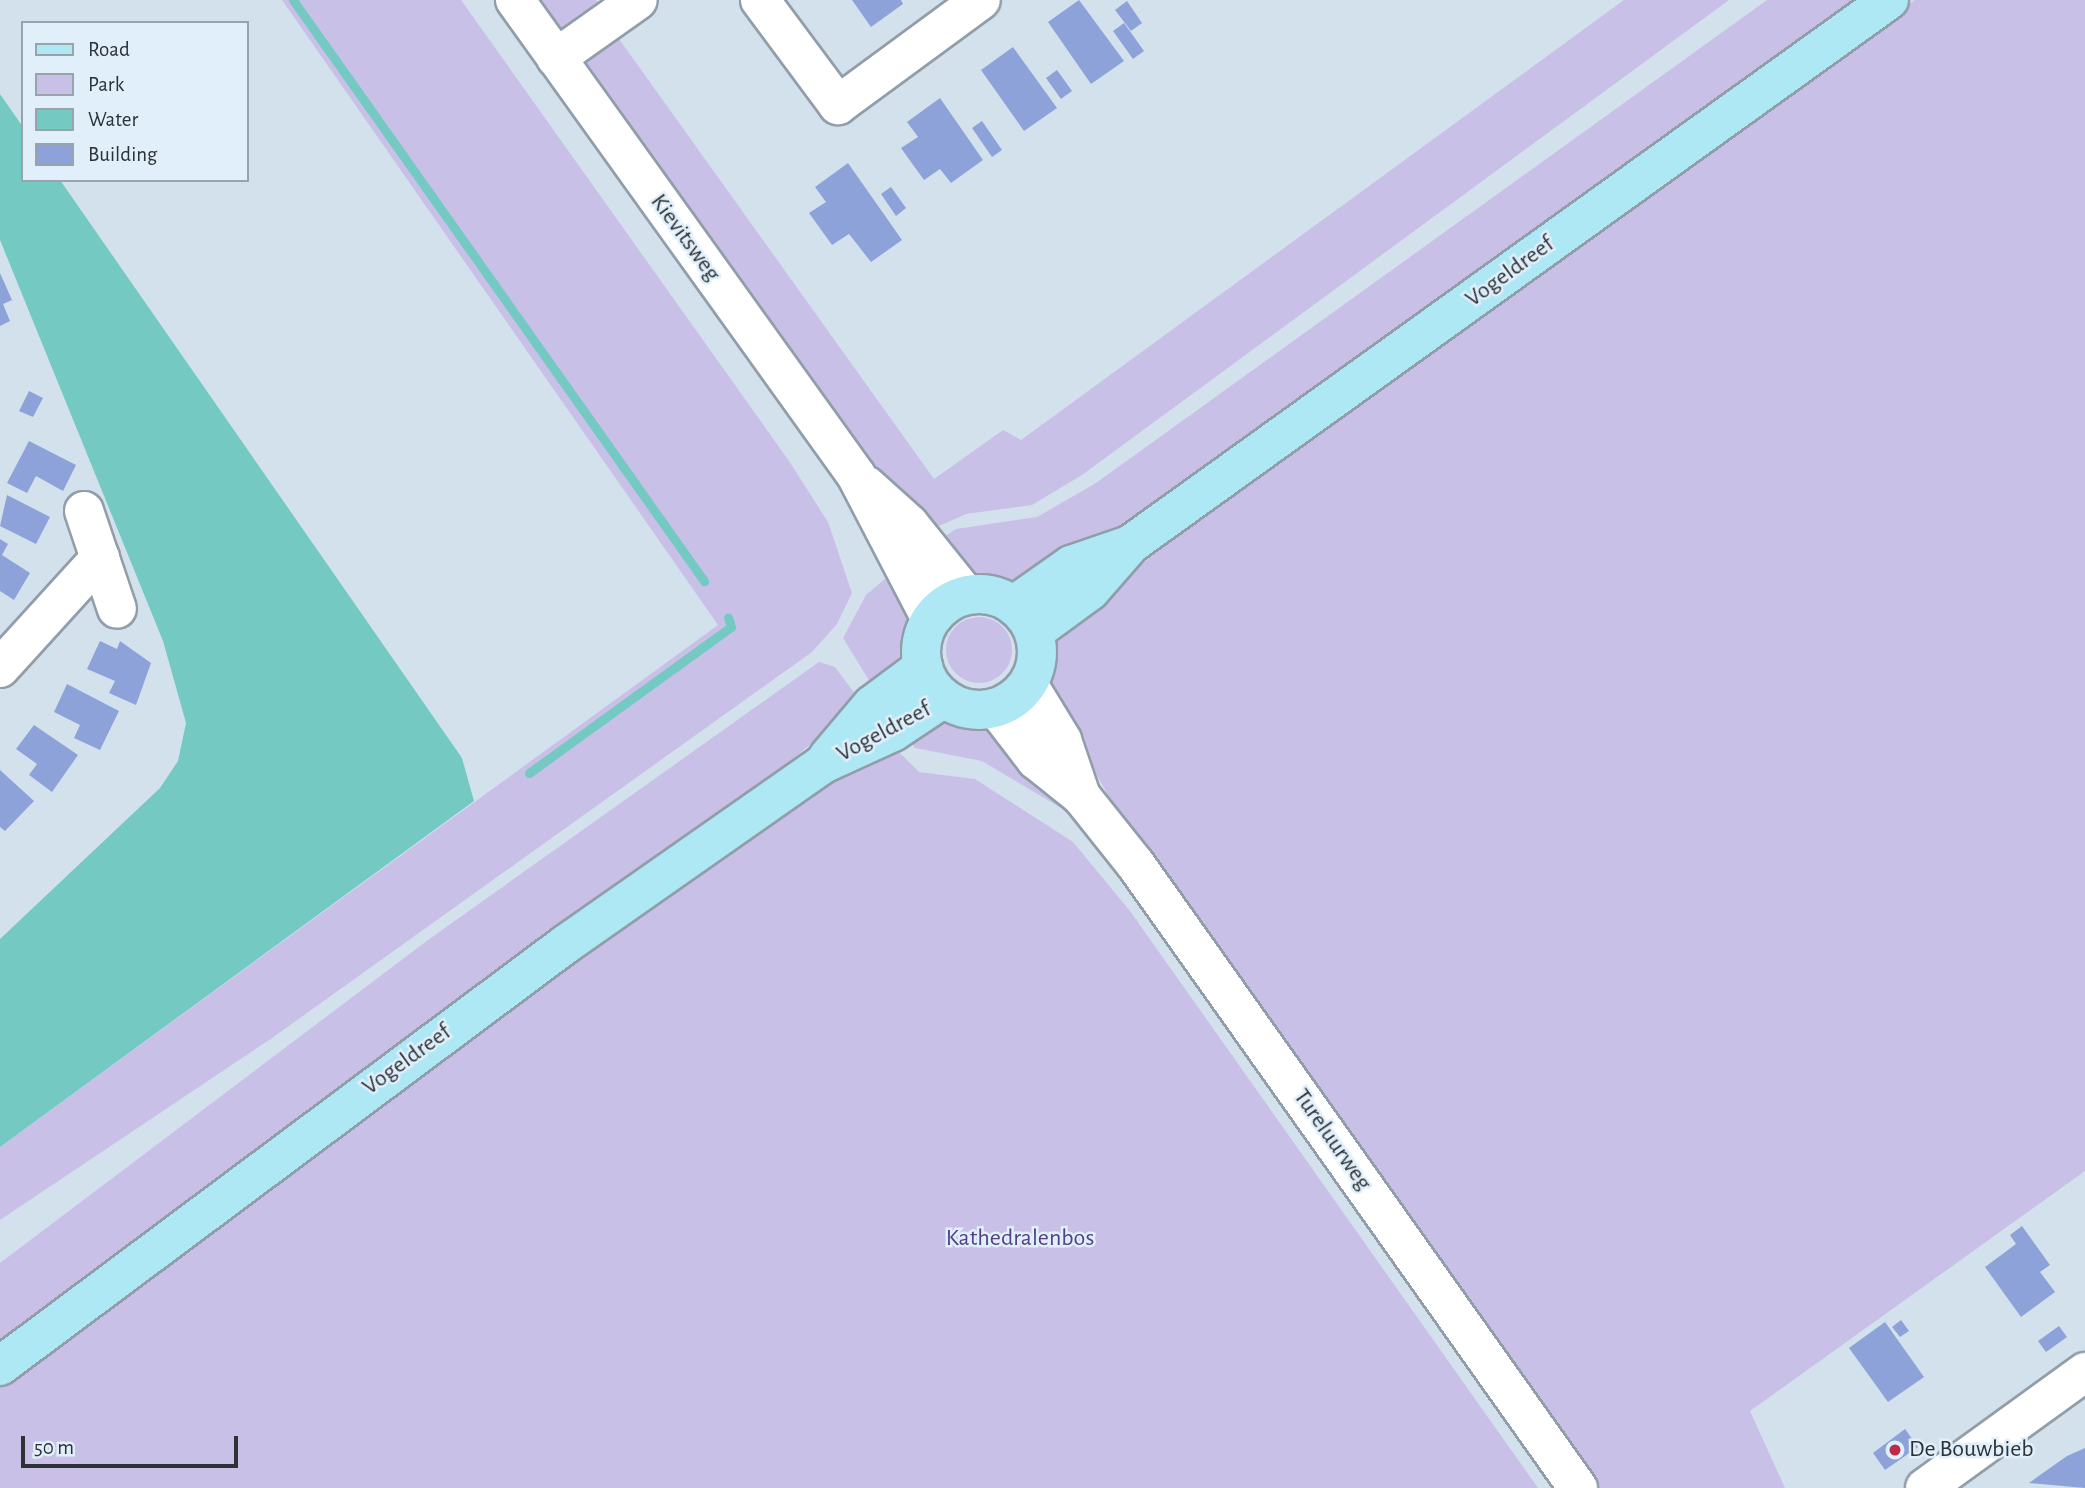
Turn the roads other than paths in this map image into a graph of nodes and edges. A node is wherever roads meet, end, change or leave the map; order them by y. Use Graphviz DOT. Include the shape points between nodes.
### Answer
graph roads {
  1 [pos="515,0"];
  2 [pos="638,0"];
  3 [pos="761,0"];
  4 [pos="981,0"];
  5 [pos="1889,0"];
  6 [pos="556,58"];
  7 [pos="856,475"];
  8 [pos="85,511"];
  9 [pos="100,558"];
  10 [pos="966,595"];
  11 [pos="117,609"];
  12 [pos="1024,618"];
  13 [pos="931,619"];
  14 [pos="923,667"];
  15 [pos="0,668"];
  16 [pos="1028,684"];
  17 [pos="944,698"];
  18 [pos="996,708"];
  19 [pos="822,764"];
  20 [pos="1081,796"];
  21 [pos="0,1366"];
  22 [pos="2085,1372"];
  23 [pos="1578,1488"];
  24 [pos="1925,1488"];
  1 -- 6 [label="street, Kievitsweg"];
  2 -- 6 [label="street"];
  3 -- 4 [label="street" via="838,105"];
  5 -- 12 [label="main road, Vogeldreef" via="1131,544 1090,591"];
  6 -- 7 [label="street, Kievitsweg"];
  7 -- 10 [label="street, Kievitsweg" via="909,524"];
  7 -- 13 [label="street, Kievitsweg"];
  8 -- 9 [label="street"];
  9 -- 11 [label="street"];
  9 -- 15 [label="street"];
  10 -- 12 [label="main road" via="999,597"];
  10 -- 13 [label="main road"];
  12 -- 16 [label="main road" via="1038,650"];
  13 -- 14 [label="main road" via="923,634"];
  14 -- 17 [label="main road"];
  14 -- 19 [label="main road, Vogeldreef" via="872,705"];
  16 -- 18 [label="main road"];
  16 -- 20 [label="street, Tureluurweg" via="1062,740"];
  17 -- 18 [label="main road" via="978,710"];
  17 -- 19 [label="main road, Vogeldreef" via="893,732"];
  18 -- 20 [label="street, Tureluurweg" via="1036,760"];
  19 -- 21 [label="main road, Vogeldreef" via="522,976"];
  20 -- 23 [label="street, Tureluurweg"];
  22 -- 24 [label="street"];
}
